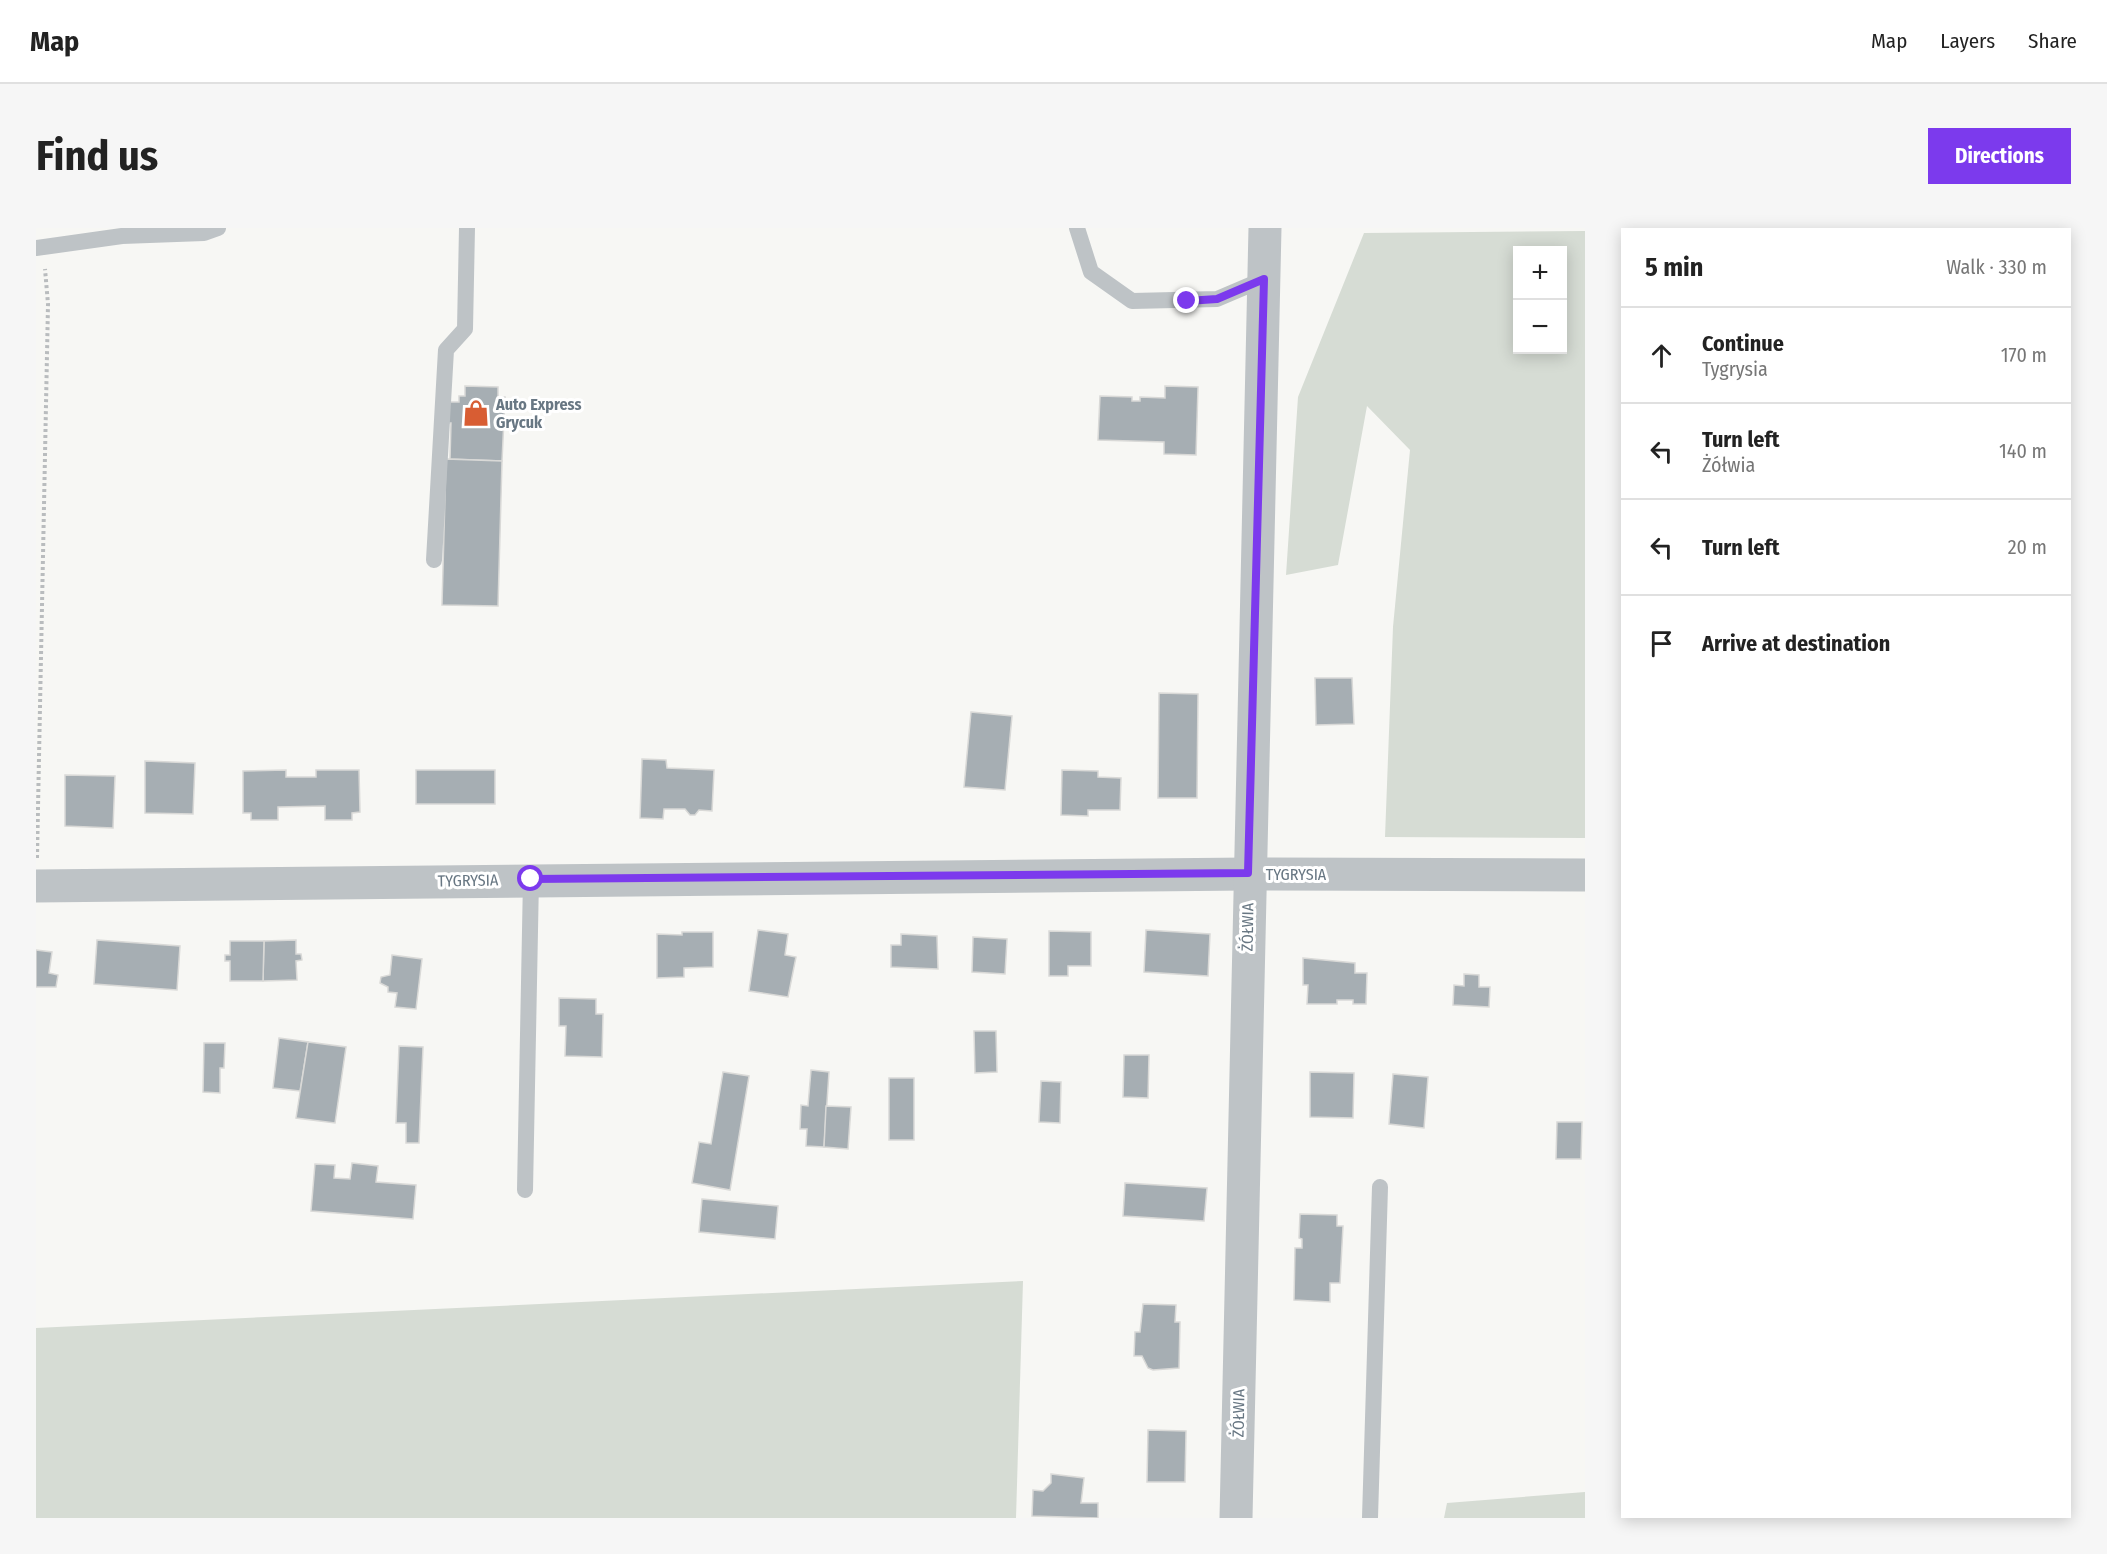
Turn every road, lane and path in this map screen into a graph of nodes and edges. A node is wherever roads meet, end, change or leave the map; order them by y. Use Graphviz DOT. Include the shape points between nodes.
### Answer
graph roads {
  1 [pos="218,228"];
  2 [pos="466,228"];
  3 [pos="1077,228"];
  4 [pos="1265,228"];
  5 [pos="40,248"];
  6 [pos="1264,279"];
  7 [pos="434,560"];
  8 [pos="1248,873"];
  9 [pos="1585,875"];
  10 [pos="531,879"];
  11 [pos="36,886"];
  12 [pos="1380,1187"];
  13 [pos="525,1190"];
  14 [pos="1236,1518"];
  15 [pos="1370,1518"];
  1 -- 5 [label="lane" via="204,233 122,236"];
  2 -- 7 [label="lane" via="465,329 446,350"];
  3 -- 6 [label="lane" via="1091,272 1132,301 1217,299"];
  4 -- 6 [label="street, ŻÓŁWIA"];
  5 -- 11 [label="path" via="48,304"];
  6 -- 8 [label="street, ŻÓŁWIA"];
  8 -- 9 [label="street, TYGRYSIA"];
  8 -- 10 [label="street, TYGRYSIA"];
  8 -- 14 [label="street, ŻÓŁWIA"];
  10 -- 11 [label="street, TYGRYSIA"];
  10 -- 13 [label="lane"];
  12 -- 15 [label="lane"];
}
